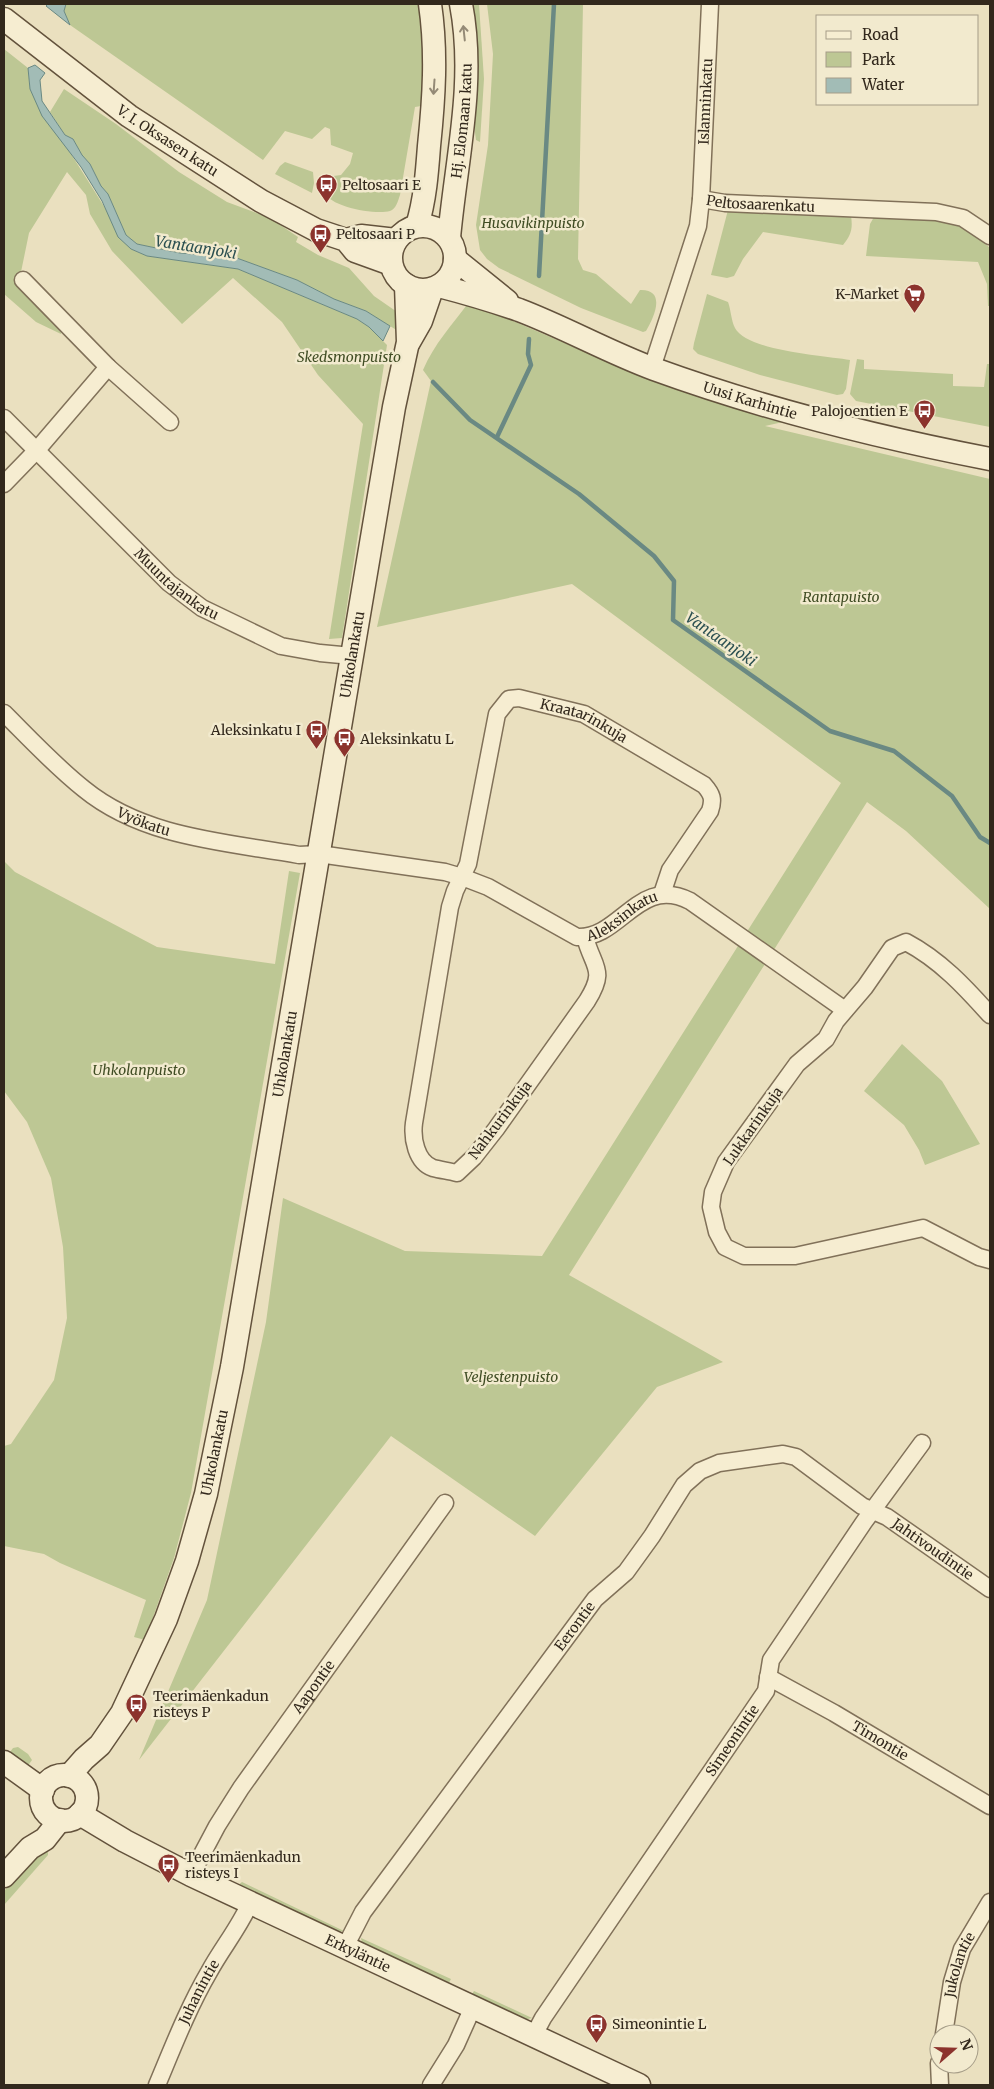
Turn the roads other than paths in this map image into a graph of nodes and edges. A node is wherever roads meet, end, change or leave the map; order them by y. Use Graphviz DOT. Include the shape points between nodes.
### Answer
graph roads {
  1 [pos="430,4"];
  2 [pos="461,4"];
  3 [pos="710,4"];
  4 [pos="4,19"];
  5 [pos="701,199"];
  6 [pos="417,226"];
  7 [pos="990,236"];
  8 [pos="346,240"];
  9 [pos="396,240"];
  10 [pos="452,249"];
  11 [pos="392,264"];
  12 [pos="23,280"];
  13 [pos="406,285"];
  14 [pos="436,287"];
  15 [pos="520,310"];
  16 [pos="408,342"];
  17 [pos="108,367"];
  18 [pos="652,368"];
  19 [pos="4,418"];
  20 [pos="170,422"];
  21 [pos="36,451"];
  22 [pos="990,459"];
  23 [pos="4,484"];
  24 [pos="352,656"];
  25 [pos="4,714"];
  26 [pos="319,854"];
  27 [pos="462,877"];
  28 [pos="662,894"];
  29 [pos="585,937"];
  30 [pos="845,1010"];
  31 [pos="990,1015"];
  32 [pos="990,1260"];
  33 [pos="922,1443"];
  34 [pos="445,1503"];
  35 [pos="875,1510"];
  36 [pos="990,1589"];
  37 [pos="768,1678"];
  38 [pos="4,1762"];
  39 [pos="77,1782"];
  40 [pos="990,1806"];
  41 [pos="56,1808"];
  42 [pos="191,1875"];
  43 [pos="4,1876"];
  44 [pos="250,1902"];
  45 [pos="990,1902"];
  46 [pos="346,1947"];
  47 [pos="473,2007"];
  48 [pos="946,2024"];
  49 [pos="534,2036"];
  50 [pos="157,2085"];
  51 [pos="431,2085"];
  52 [pos="640,2085"];
  1 -- 6 [label="street, one-way" via="435,48 434,82 424,204"];
  10 -- 2 [label="street, Hj. Elomaan katu, one-way" via="466,106 467,59"];
  3 -- 5 [label="street, Islanninkatu"];
  4 -- 8 [label="street, V. I. Oksasen katu" via="129,116 261,201 316,230"];
  5 -- 7 [label="street, Peltosaarenkatu" via="725,203 936,212 962,218"];
  5 -- 18 [label="street, Peltosaarenkatu" via="698,226"];
  6 -- 9 [label="street"];
  6 -- 10 [label="street" via="435,228"];
  8 -- 9 [label="street, V. I. Oksasen katu" via="360,236"];
  8 -- 11 [label="street, V. I. Oksasen katu" via="355,251"];
  9 -- 11 [label="street" via="392,248"];
  10 -- 14 [label="street" via="453,270 448,279"];
  10 -- 15 [label="street, Uusi Karhintie"];
  11 -- 13 [label="street" via="394,272"];
  12 -- 17 [label="street"];
  13 -- 14 [label="street" via="423,290"];
  13 -- 16 [label="street, Uhkolankatu"];
  14 -- 15 [label="street, Uusi Karhintie"];
  14 -- 16 [label="street, Uhkolankatu"];
  15 -- 18 [label="street, Uusi Karhintie"];
  16 -- 24 [label="street, Uhkolankatu"];
  17 -- 20 [label="street"];
  17 -- 21 [label="street"];
  18 -- 22 [label="street, Uusi Karhintie" via="738,399 912,444"];
  19 -- 21 [label="street, Muuntajankatu"];
  21 -- 23 [label="street"];
  21 -- 24 [label="street, Muuntajankatu" via="169,583 202,608 281,646"];
  24 -- 26 [label="street, Uhkolankatu"];
  25 -- 26 [label="street, Vyökatu" via="85,790 121,813 164,831 299,855"];
  26 -- 27 [label="street, Aleksinkatu"];
  26 -- 39 [label="street, Uhkolankatu" via="232,1367 206,1494 187,1562 166,1619 122,1713 100,1745 84,1759"];
  27 -- 28 [label="street, Kraatarinkuja" via="468,864 497,714 509,699 519,698 584,714 704,785 712,793 714,802 710,811 670,870"];
  27 -- 29 [label="street, Aleksinkatu" via="488,887 572,935"];
  27 -- 29 [label="street, Nahkurinkuja" via="450,907 412,1134 420,1156 431,1167 457,1173 474,1157 587,1001 596,987 599,974"];
  28 -- 29 [label="street, Aleksinkatu" via="648,898 600,931"];
  28 -- 30 [label="street, Aleksinkatu" via="677,894 690,901"];
  30 -- 31 [label="street, Lukkarinkuja" via="892,948 906,942 947,970"];
  30 -- 32 [label="street, Lukkarinkuja" via="826,1039 797,1064 726,1162 713,1192 711,1207 717,1232 725,1247 744,1256 795,1256 923,1228"];
  33 -- 35 [label="street, Simeonintie"];
  34 -- 42 [label="street, Aapontie" via="242,1788"];
  35 -- 36 [label="street, Jahtivoudintie"];
  35 -- 37 [label="street, Simeonintie" via="771,1660"];
  35 -- 46 [label="street, Eerontie" via="862,1506 796,1457 783,1454 719,1463 700,1471 684,1485 626,1572 595,1599 363,1912"];
  37 -- 40 [label="street, Timontie" via="834,1713"];
  37 -- 49 [label="street, Simeonintie" via="766,1691 543,2018"];
  38 -- 41 [label="street, Erkyläntie"];
  39 -- 41 [label="street" via="86,1802"];
  39 -- 41 [label="street" via="55,1777 49,1781"];
  41 -- 42 [label="street, Erkyläntie"];
  41 -- 43 [label="street" via="32,1831 30,1848"];
  42 -- 44 [label="street, Erkyläntie"];
  44 -- 46 [label="street, Erkyläntie"];
  44 -- 50 [label="street, Juhanintie" via="189,2010"];
  45 -- 48 [label="street, Jukolantie" via="962,1949 952,1982"];
  46 -- 47 [label="street, Erkyläntie"];
  47 -- 49 [label="street, Erkyläntie"];
  47 -- 51 [label="street" via="456,2044"];
  49 -- 52 [label="street, Erkyläntie"];
}
